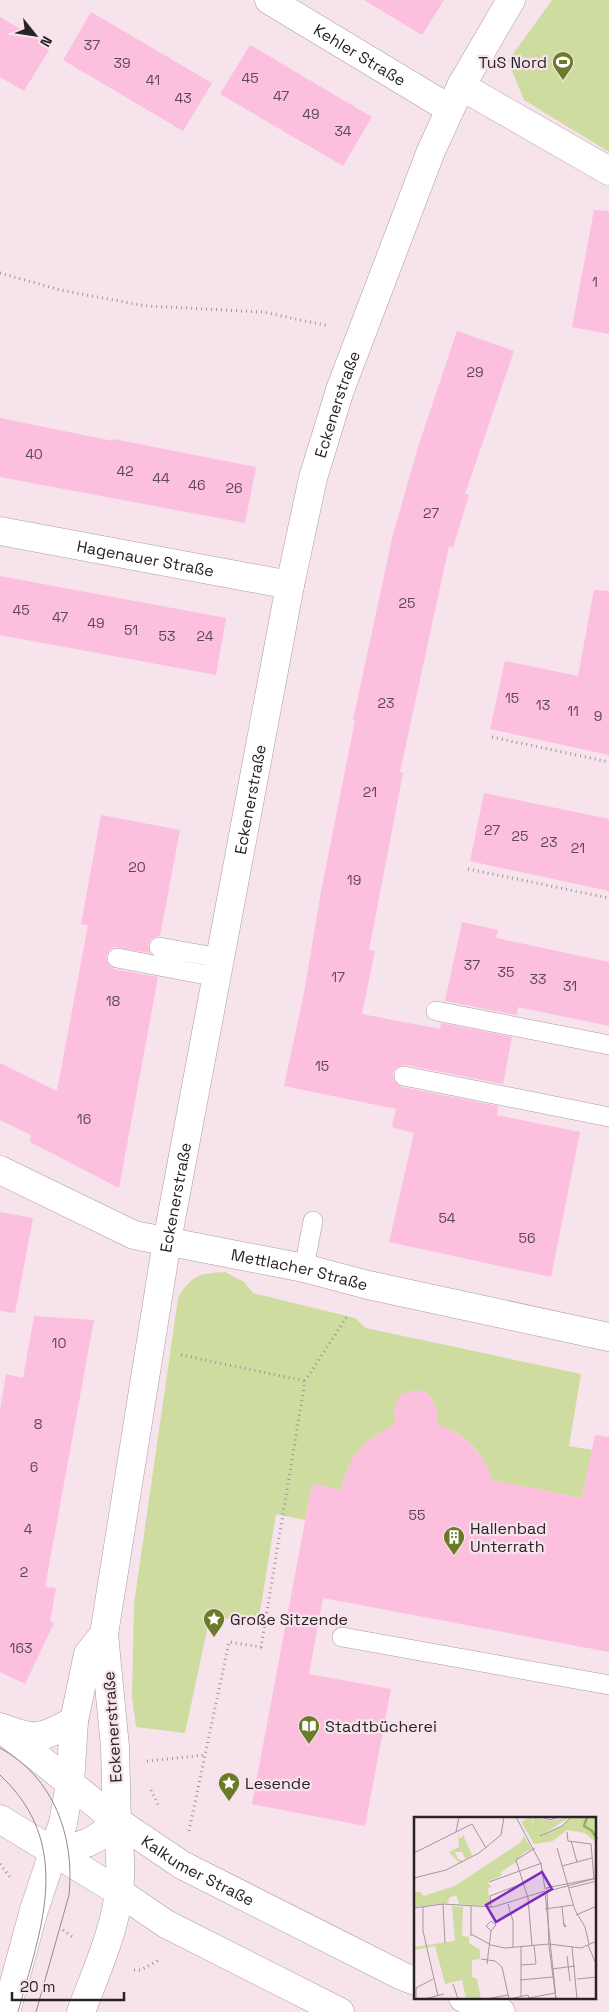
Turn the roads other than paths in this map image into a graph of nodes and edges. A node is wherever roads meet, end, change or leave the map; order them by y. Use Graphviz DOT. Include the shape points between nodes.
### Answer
graph roads {
  1 [pos="269,0"];
  2 [pos="511,0"];
  3 [pos="455,98"];
  4 [pos="609,171"];
  5 [pos="0,531"];
  6 [pos="290,585"];
  7 [pos="159,947"];
  8 [pos="117,958"];
  9 [pos="218,968"];
  10 [pos="436,1011"];
  11 [pos="609,1045"];
  12 [pos="404,1076"];
  13 [pos="609,1117"];
  14 [pos="0,1170"];
  15 [pos="313,1221"];
  16 [pos="167,1241"];
  17 [pos="304,1268"];
  18 [pos="609,1337"];
  19 [pos="104,1634"];
  20 [pos="342,1637"];
  21 [pos="609,1685"];
  22 [pos="74,1721"];
  23 [pos="0,1728"];
  24 [pos="70,1784"];
  25 [pos="0,1819"];
  26 [pos="117,1821"];
  27 [pos="55,1851"];
  28 [pos="119,1892"];
  29 [pos="414,1981"];
  30 [pos="468,2000"];
  31 [pos="6,2012"];
  32 [pos="81,2012"];
  33 [pos="340,2012"];
  34 [pos="501,2012"];
  1 -- 3 [label="street, Kehler Straße"];
  2 -- 3 [label="street, Eckenerstraße"];
  3 -- 4 [label="street, Kehler Straße"];
  3 -- 6 [label="street, Eckenerstraße" via="431,152 340,390 313,478"];
  5 -- 6 [label="street, Hagenauer Straße"];
  6 -- 9 [label="street, Eckenerstraße"];
  7 -- 9 [label="lane"];
  8 -- 9 [label="lane"];
  9 -- 16 [label="street, Eckenerstraße"];
  10 -- 11 [label="lane"];
  12 -- 13 [label="lane"];
  14 -- 16 [label="street, Mettlacher Straße" via="134,1235"];
  15 -- 17 [label="lane"];
  16 -- 17 [label="street, Mettlacher Straße"];
  16 -- 19 [label="street, Eckenerstraße"];
  17 -- 18 [label="street, Mettlacher Straße"];
  19 -- 22 [label="street, Eckenerstraße" via="88,1654"];
  19 -- 26 [label="street, Eckenerstraße" via="115,1748"];
  20 -- 21 [label="lane"];
  22 -- 23 [label="street" via="39,1737"];
  22 -- 24 [label="street, Eckenerstraße"];
  23 -- 24 [label="street, Kalkumer Straße"];
  24 -- 26 [label="street, Kalkumer Straße"];
  24 -- 27 [label="street, Eckenerstraße"];
  25 -- 27 [label="street"];
  26 -- 27 [label="street" via="101,1837 82,1846"];
  26 -- 28 [label="street, Eckenerstraße" via="121,1864"];
  26 -- 29 [label="street, Kalkumer Straße" via="182,1865"];
  27 -- 28 [label="street"];
  27 -- 31 [label="street, Eckenerstraße" via="34,1910"];
  28 -- 32 [label="street, Eckenerstraße" via="102,1957"];
  28 -- 33 [label="street" via="166,1924"];
  30 -- 34 [label="street"];
}
